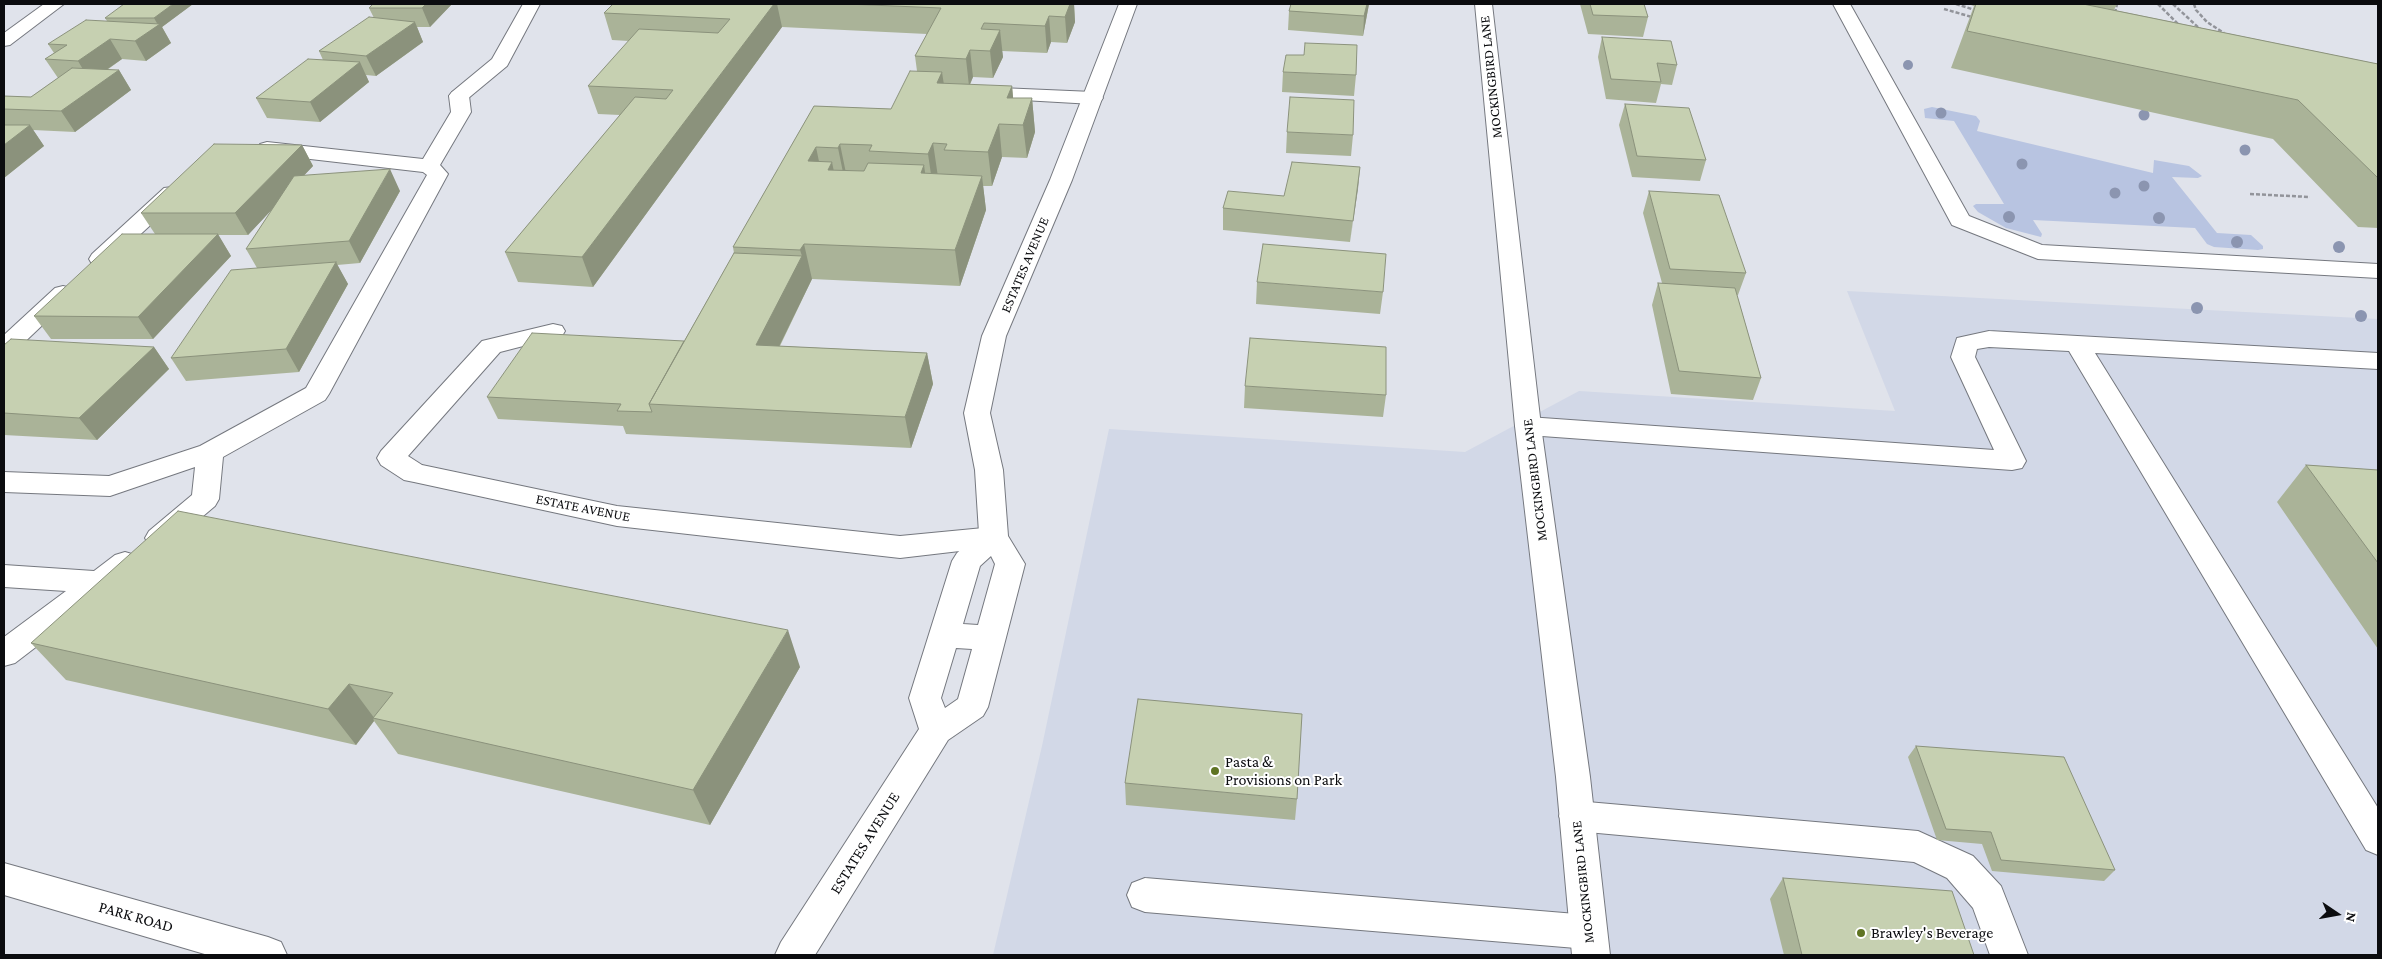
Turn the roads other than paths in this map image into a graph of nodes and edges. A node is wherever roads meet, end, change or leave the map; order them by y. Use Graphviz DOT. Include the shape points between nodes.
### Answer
graph roads {
  1 [pos="55,4"];
  2 [pos="532,4"];
  3 [pos="1128,4"];
  4 [pos="1483,4"];
  5 [pos="1841,4"];
  6 [pos="4,41"];
  7 [pos="963,92"];
  8 [pos="1092,98"];
  9 [pos="244,145"];
  10 [pos="429,166"];
  11 [pos="189,177"];
  12 [pos="2378,271"];
  13 [pos="553,332"];
  14 [pos="2078,345"];
  15 [pos="4,348"];
  16 [pos="2378,361"];
  17 [pos="1528,426"];
  18 [pos="210,452"];
  19 [pos="4,482"];
  20 [pos="994,537"];
  21 [pos="4,576"];
  22 [pos="100,582"];
  23 [pos="945,636"];
  24 [pos="992,638"];
  25 [pos="4,654"];
  26 [pos="936,730"];
  27 [pos="1576,816"];
  28 [pos="2378,839"];
  29 [pos="4,879"];
  30 [pos="1145,895"];
  31 [pos="1590,944"];
  32 [pos="268,955"];
  33 [pos="794,955"];
  34 [pos="2009,955"];
  1 -- 6 [label="street"];
  2 -- 10 [label="street" via="500,62 459,96 461,112"];
  3 -- 8 [label="street, ESTATES AVENUE"];
  4 -- 17 [label="street, MOCKINGBIRD LANE"];
  5 -- 12 [label="street" via="1960,220 2038,252"];
  7 -- 8 [label="street"];
  8 -- 20 [label="street, ESTATES AVENUE" via="1062,180 992,346 977,413 989,470"];
  9 -- 10 [label="street"];
  10 -- 18 [label="street" via="438,174 316,394"];
  11 -- 15 [label="street"];
  13 -- 20 [label="street, ESTATE AVENUE" via="491,346 391,458 414,473 616,516 900,547"];
  14 -- 16 [label="street"];
  14 -- 17 [label="street" via="1988,339 1966,343 1963,356 2012,461"];
  14 -- 28 [label="street"];
  17 -- 27 [label="street, MOCKINGBIRD LANE"];
  18 -- 19 [label="street" via="110,486"];
  18 -- 22 [label="street" via="205,499"];
  20 -- 23 [label="street" via="967,562"];
  20 -- 24 [label="street, ESTATES AVENUE" via="1010,564"];
  21 -- 22 [label="street"];
  22 -- 25 [label="street"];
  23 -- 24 [label="street"];
  23 -- 26 [label="street" via="925,698"];
  24 -- 26 [label="street, ESTATES AVENUE" via="972,707"];
  26 -- 33 [label="street, ESTATES AVENUE"];
  27 -- 31 [label="street, MOCKINGBIRD LANE"];
  27 -- 34 [label="street" via="1918,848 1960,867 1988,898"];
  29 -- 32 [label="street, PARK ROAD"];
  30 -- 31 [label="street"];
}
